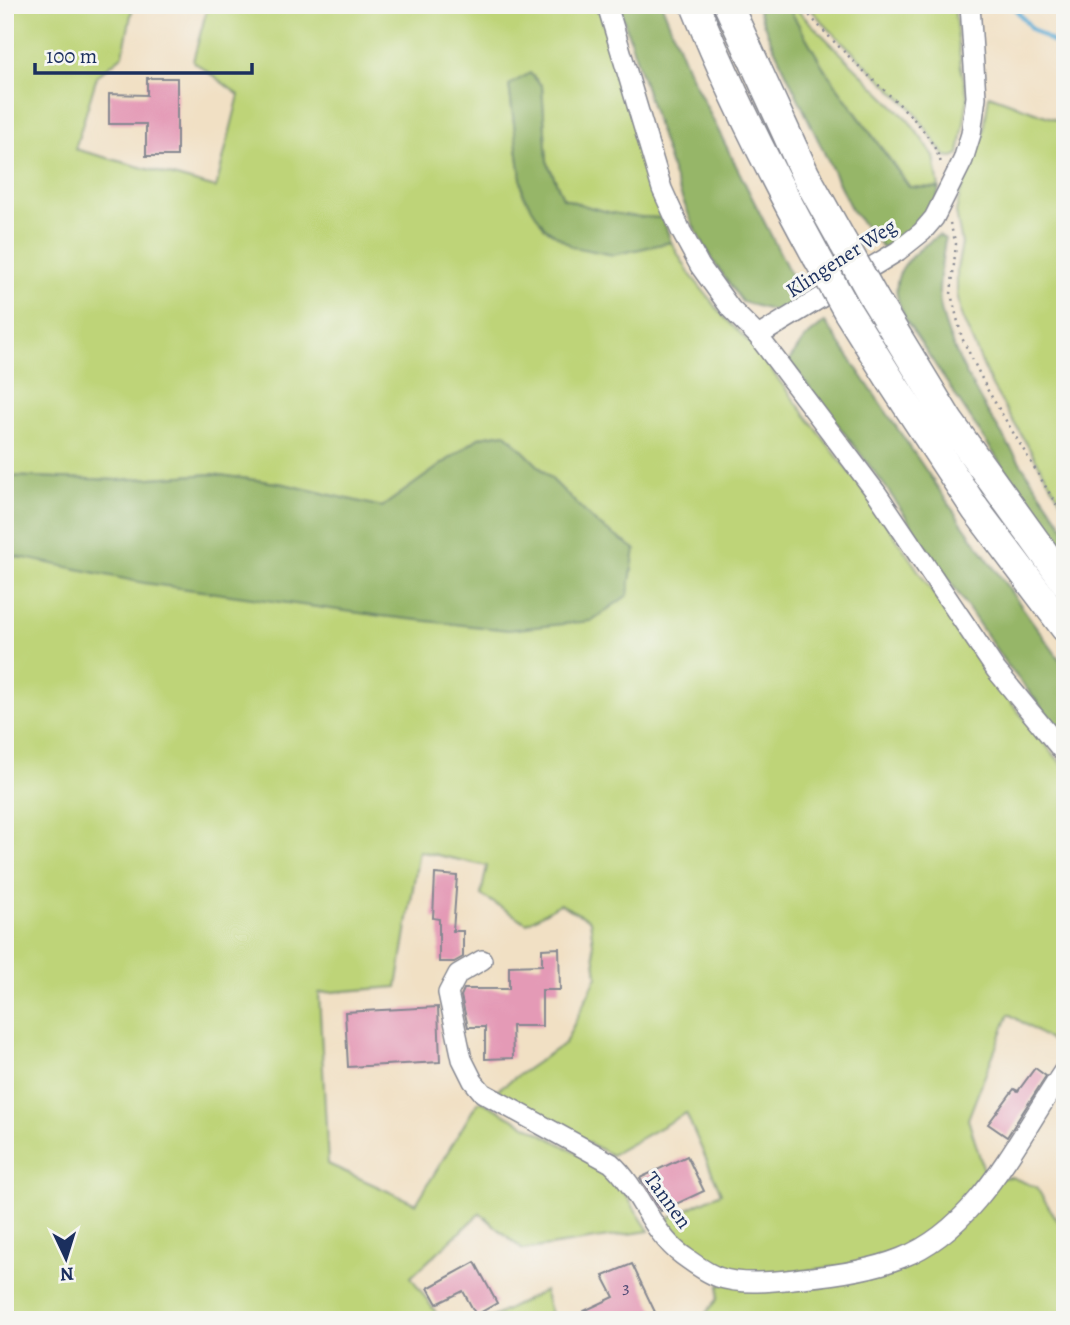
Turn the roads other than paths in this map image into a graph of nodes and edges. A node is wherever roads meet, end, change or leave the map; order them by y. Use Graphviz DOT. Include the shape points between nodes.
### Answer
graph roads {
  1 [pos="607,5"];
  2 [pos="695,5"];
  3 [pos="728,5"];
  4 [pos="970,5"];
  5 [pos="758,337"];
  6 [pos="1065,582"];
  7 [pos="1065,628"];
  8 [pos="1065,754"];
  9 [pos="482,960"];
  10 [pos="1065,1069"];
  1 -- 5 [label="street" via="662,189 681,231 700,266"];
  2 -- 7 [label="highway, bridge" via="758,147 848,312 976,510"];
  3 -- 6 [label="highway, bridge" via="805,174 874,298 949,421"];
  4 -- 5 [label="street, Klingener Weg" via="976,97 963,160 945,196 922,232 898,251"];
  5 -- 8 [label="street" via="878,495 996,670"];
  9 -- 10 [label="street, Tannen" via="458,974 448,993 463,1059 473,1081 483,1093 611,1163 652,1224 680,1254 718,1277 760,1282 822,1276 901,1258 934,1241 961,1220 986,1190"];
}
